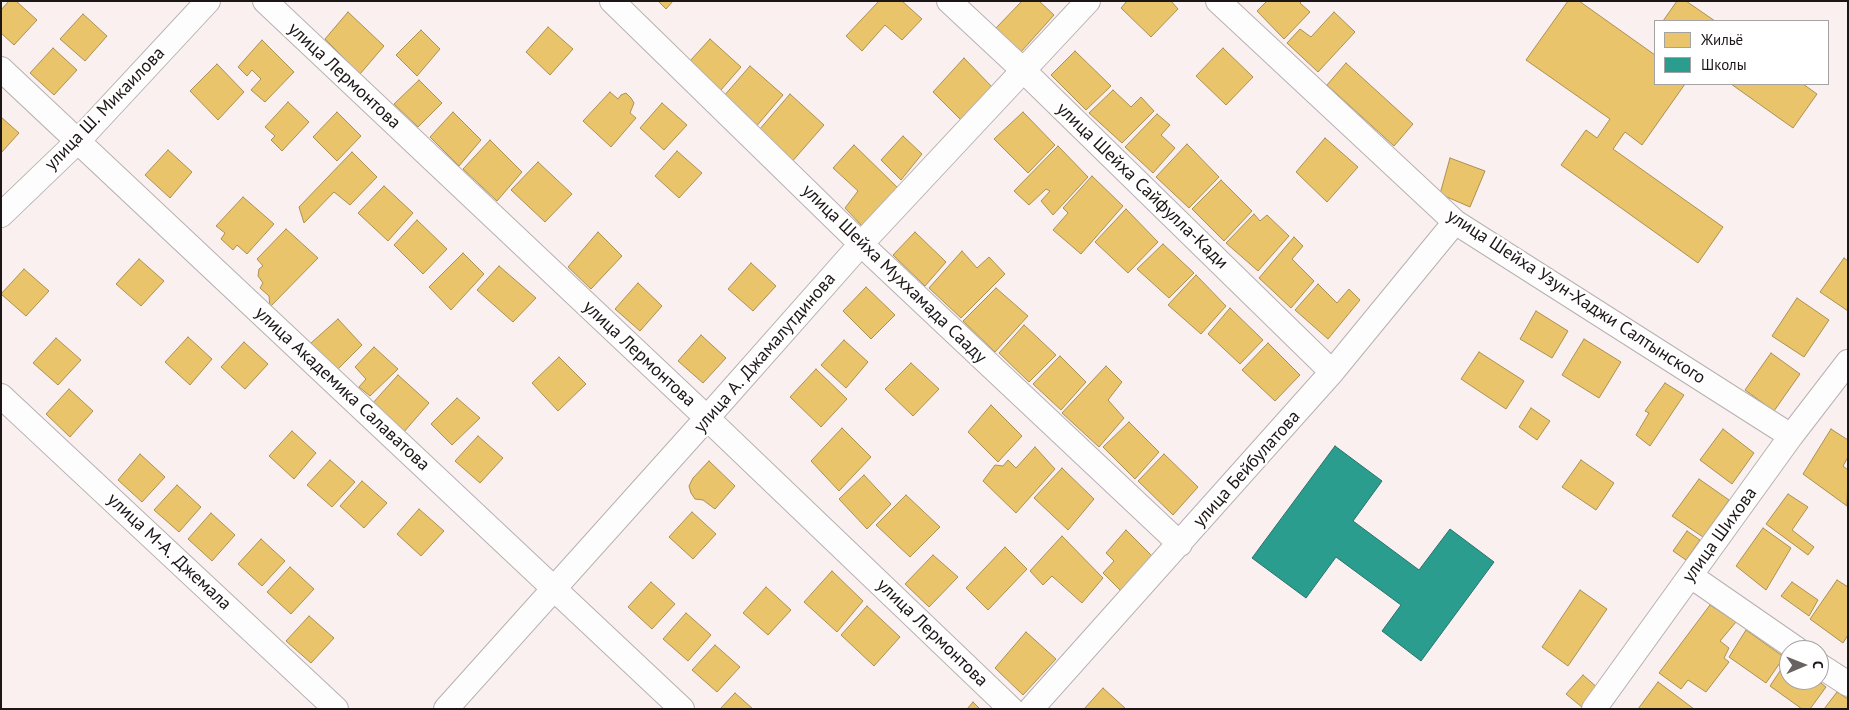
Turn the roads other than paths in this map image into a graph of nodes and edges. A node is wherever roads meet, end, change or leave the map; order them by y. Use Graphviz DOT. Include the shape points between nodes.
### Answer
graph roads {
  1 [pos="208,1"];
  2 [pos="265,1"];
  3 [pos="612,1"];
  4 [pos="949,1"];
  5 [pos="1088,1"];
  6 [pos="1218,1"];
  7 [pos="1,69"];
  8 [pos="1024,71"];
  9 [pos="78,141"];
  10 [pos="1,215"];
  11 [pos="1455,222"];
  12 [pos="861,244"];
  13 [pos="1846,370"];
  14 [pos="1332,372"];
  15 [pos="1,396"];
  16 [pos="707,418"];
  17 [pos="1791,436"];
  18 [pos="1180,544"];
  19 [pos="1691,576"];
  20 [pos="554,589"];
  21 [pos="1784,640"];
  22 [pos="1829,671"];
  23 [pos="1848,684"];
  24 [pos="336,709"];
  25 [pos="446,709"];
  26 [pos="682,709"];
  27 [pos="1011,709"];
  28 [pos="1031,709"];
  29 [pos="1594,709"];
  1 -- 9 [label="street, улица Ш. Микаилова"];
  2 -- 16 [label="street, улица Лермонтова"];
  3 -- 12 [label="street, улица Шейха Муххамада Сааду"];
  4 -- 8 [label="street, улица Шейха Сайфулла-Кади"];
  5 -- 8 [label="street, улица А. Джамалутдинова"];
  6 -- 11 [label="street, улица Шейха Узун-Хаджи Салтынского"];
  7 -- 9 [label="street, улица Академика Салаватова"];
  8 -- 12 [label="street, улица А. Джамалутдинова"];
  8 -- 14 [label="street, улица Шейха Сайфулла-Кади"];
  9 -- 10 [label="street, улица Ш. Микаилова"];
  9 -- 20 [label="street, улица Академика Салаватова"];
  11 -- 14 [label="street, улица Бейбулатова"];
  11 -- 17 [label="street, улица Шейха Узун-Хаджи Салтынского"];
  12 -- 16 [label="street, улица А. Джамалутдинова"];
  12 -- 18 [label="street, улица Шейха Муххамада Сааду"];
  13 -- 17 [label="street, улица Шихова"];
  14 -- 18 [label="street, улица Бейбулатова"];
  15 -- 24 [label="street, улица М-А. Джемала"];
  16 -- 20 [label="street, улица А. Джамалутдинова"];
  16 -- 27 [label="street, улица Лермонтова"];
  17 -- 19 [label="street, улица Шихова"];
  18 -- 28 [label="street, улица Бейбулатова"];
  19 -- 21 [label="street"];
  19 -- 29 [label="street, улица Шихова"];
  20 -- 25 [label="street, улица А. Джамалутдинова"];
  20 -- 26 [label="street, улица Академика Салаватова"];
  22 -- 23 [label="street"];
}
